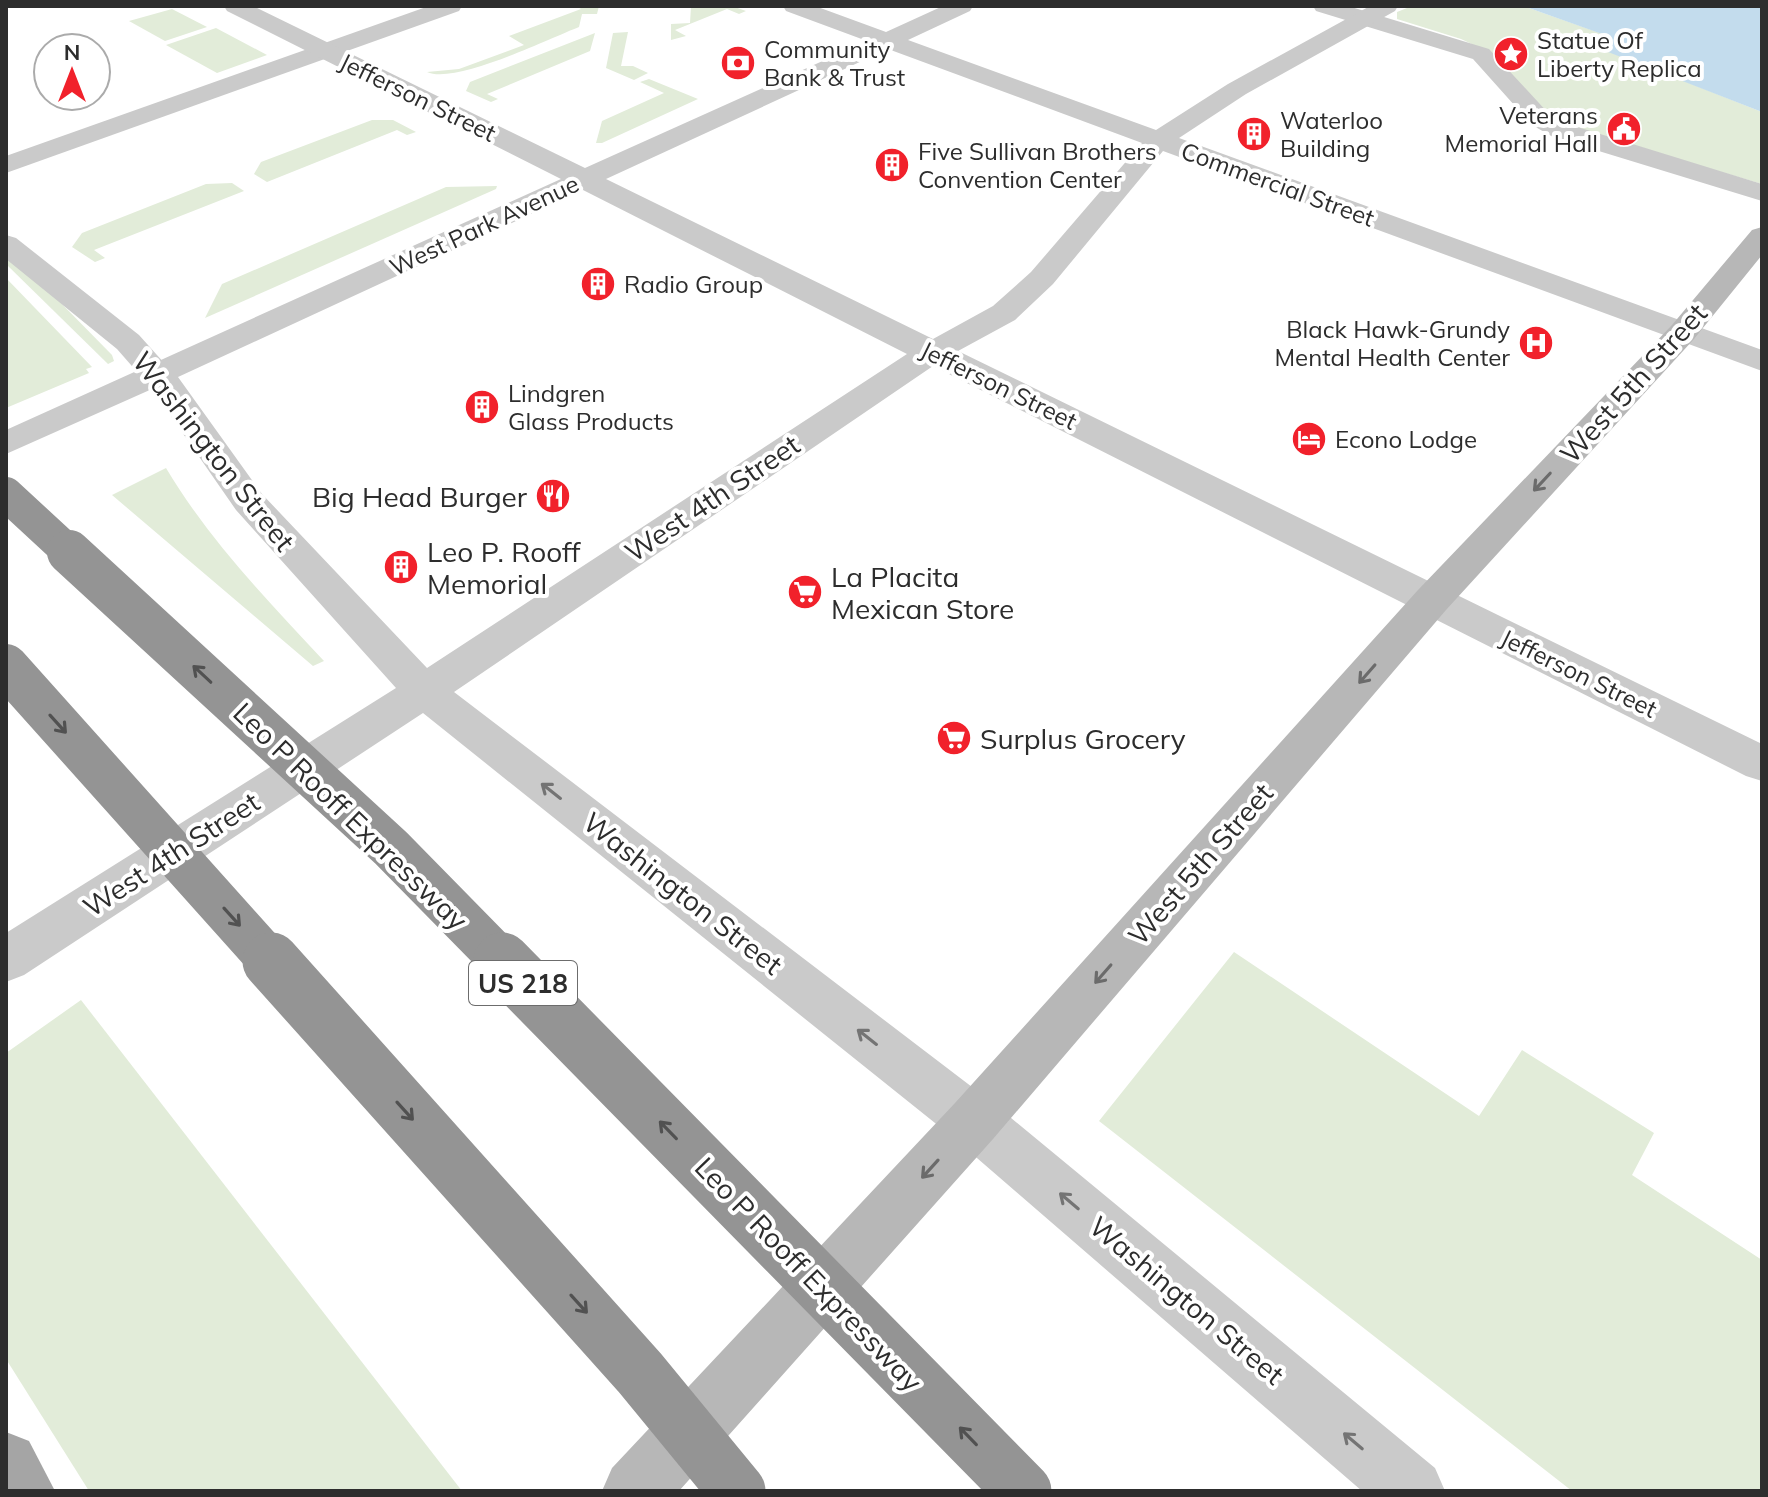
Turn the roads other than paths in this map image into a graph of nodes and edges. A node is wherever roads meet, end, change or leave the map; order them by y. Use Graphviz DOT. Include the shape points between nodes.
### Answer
graph roads {
  1 [pos="235,6"];
  2 [pos="451,6"];
  3 [pos="794,6"];
  4 [pos="962,6"];
  5 [pos="1324,6"];
  6 [pos="1376,12"];
  7 [pos="887,40"];
  8 [pos="324,50"];
  9 [pos="1158,140"];
  10 [pos="6,165"];
  11 [pos="584,179"];
  12 [pos="1762,193"];
  13 [pos="1762,236"];
  14 [pos="6,244"];
  15 [pos="1683,332"];
  16 [pos="932,352"];
  17 [pos="1762,361"];
  18 [pos="157,374"];
  19 [pos="6,443"];
  20 [pos="6,494"];
  21 [pos="1432,600"];
  22 [pos="6,666"];
  23 [pos="424,691"];
  24 [pos="1762,764"];
  25 [pos="6,960"];
  26 [pos="974,1121"];
  27 [pos="6,1464"];
  28 [pos="22,1491"];
  29 [pos="635,1491"];
  30 [pos="737,1491"];
  31 [pos="1023,1491"];
  32 [pos="1412,1491"];
  1 -- 8 [label="street, Jefferson Street"];
  2 -- 8 [label="street"];
  3 -- 7 [label="street, Commercial Street"];
  4 -- 7 [label="street, West Park Avenue"];
  5 -- 6 [label="street"];
  6 -- 9 [label="street, West 4th Street"];
  6 -- 12 [label="street" via="1481,54 1541,120 1562,131"];
  7 -- 9 [label="street, Commercial Street"];
  7 -- 11 [label="street, West Park Avenue"];
  8 -- 10 [label="street"];
  8 -- 11 [label="street, Jefferson Street"];
  9 -- 15 [label="street, Commercial Street"];
  9 -- 16 [label="street, West 4th Street" via="1042,278 1004,313"];
  11 -- 16 [label="street, Jefferson Street"];
  11 -- 18 [label="street, West Park Avenue"];
  13 -- 15 [label="main road, West 5th Street"];
  14 -- 18 [label="street, Washington Street" via="128,342"];
  15 -- 17 [label="street, Commercial Street"];
  15 -- 21 [label="main road, West 5th Street, one-way"];
  16 -- 21 [label="street, Jefferson Street"];
  16 -- 23 [label="street, West 4th Street"];
  18 -- 19 [label="street, West Park Avenue"];
  18 -- 23 [label="street, Washington Street" via="249,502"];
  31 -- 20 [label="highway, Leo P Rooff Expressway / US 218, one-way, bridge" via="391,848"];
  21 -- 24 [label="street, Jefferson Street"];
  21 -- 26 [label="main road, West 5th Street, one-way"];
  22 -- 30 [label="highway, one-way, bridge" via="630,1361"];
  23 -- 25 [label="street, West 4th Street"];
  26 -- 23 [label="street, Washington Street, one-way"];
  26 -- 29 [label="main road, West 5th Street, one-way"];
  32 -- 26 [label="street, Washington Street, one-way"];
  27 -- 28 [label="main road"];
}
